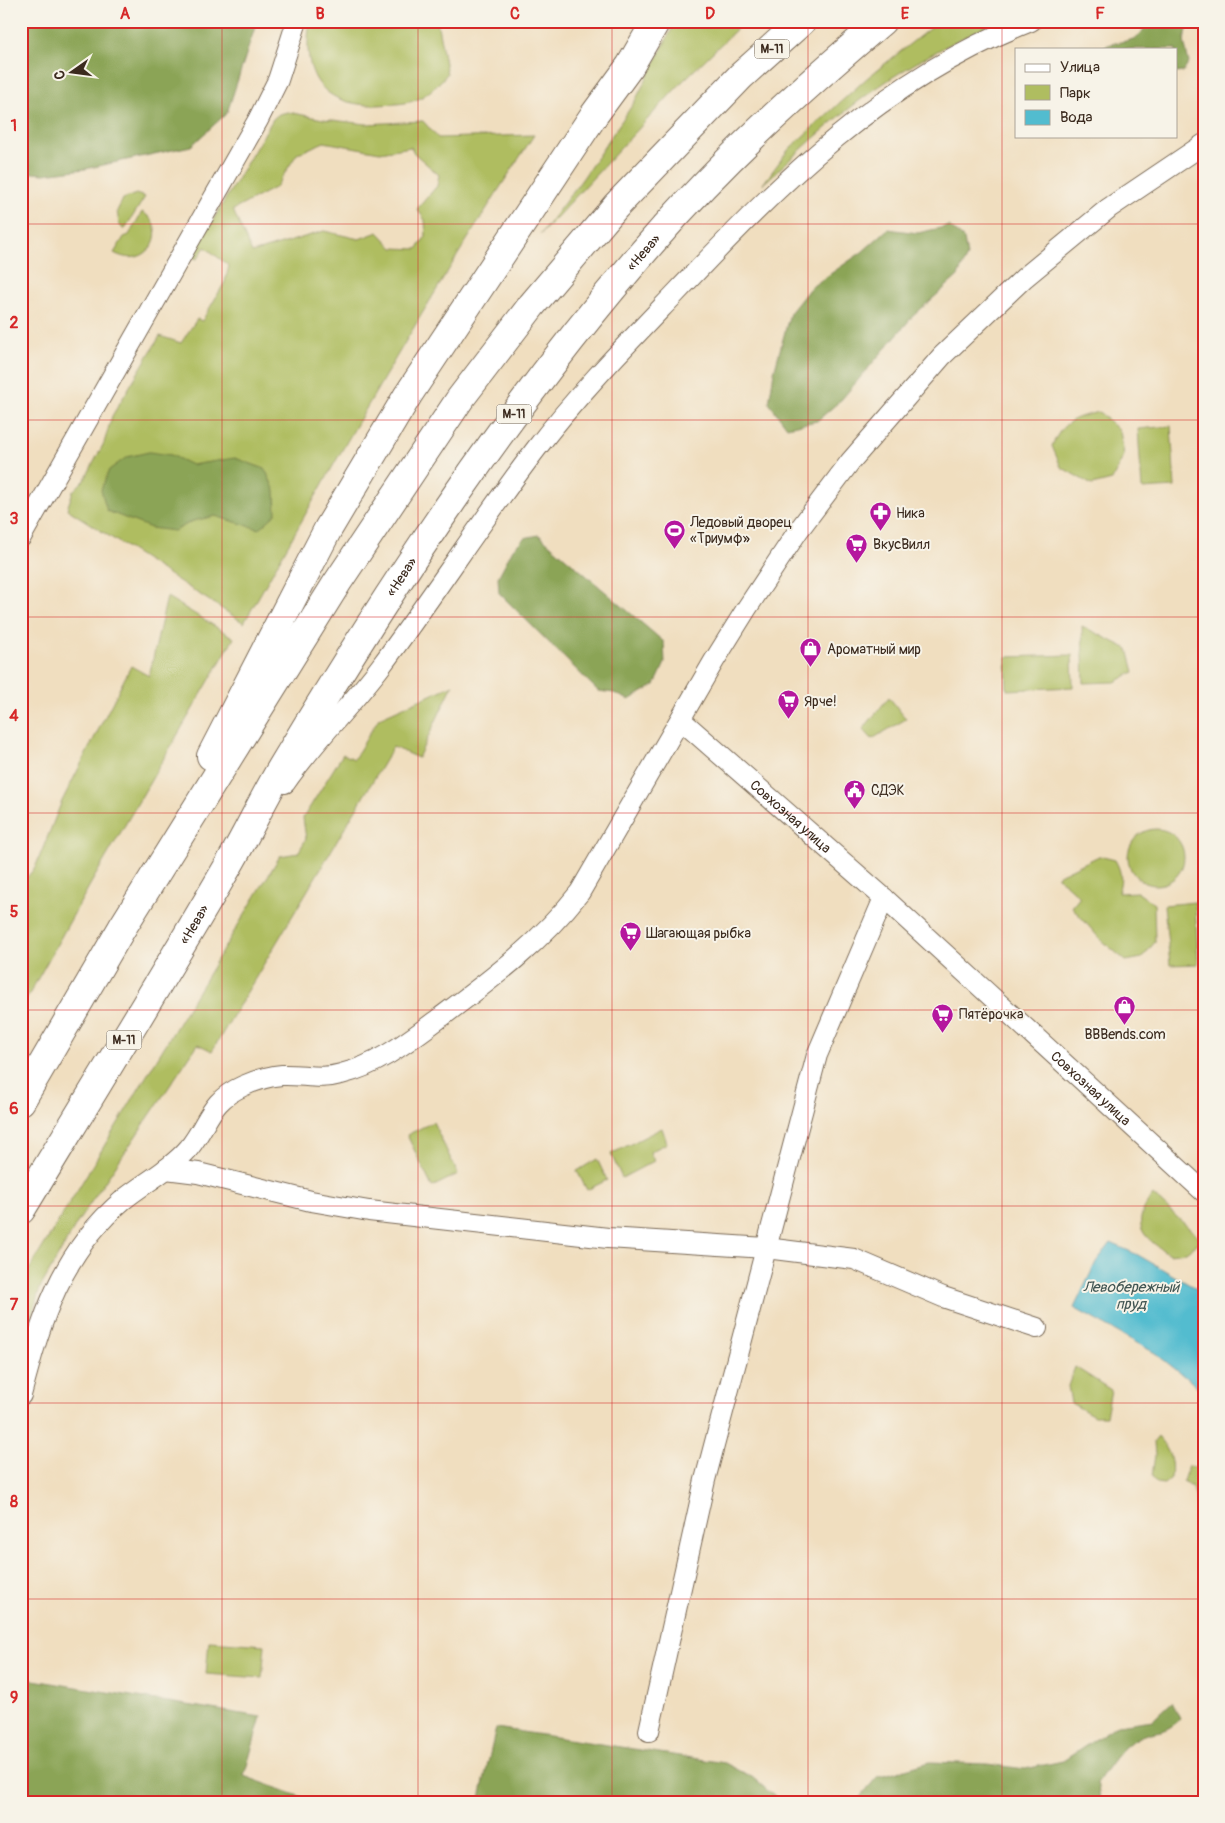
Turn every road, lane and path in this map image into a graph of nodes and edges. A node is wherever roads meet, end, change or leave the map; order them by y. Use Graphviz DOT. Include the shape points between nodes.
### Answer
graph roads {
  1 [pos="297,21"];
  2 [pos="656,21"];
  3 [pos="787,21"];
  4 [pos="802,21"];
  5 [pos="882,21"];
  6 [pos="1031,21"];
  7 [pos="741,76"];
  8 [pos="1204,144"];
  9 [pos="21,537"];
  10 [pos="681,720"];
  11 [pos="226,870"];
  12 [pos="884,898"];
  13 [pos="122,928"];
  14 [pos="21,1101"];
  15 [pos="166,1169"];
  16 [pos="1204,1192"];
  17 [pos="21,1210"];
  18 [pos="766,1248"];
  19 [pos="1038,1328"];
  20 [pos="21,1395"];
  21 [pos="649,1731"];
  1 -- 9 [label="street" via="278,80 258,120"];
  2 -- 13 [label="highway" via="630,66 408,395 328,529"];
  3 -- 7 [label="street"];
  4 -- 7 [label="highway, М-11"];
  5 -- 11 [label="highway, «Нева» / М-11" via="812,80 727,160 652,241 563,349 506,424 379,613 283,765"];
  6 -- 11 [label="street" via="963,51 923,74 845,130 751,214 622,350 537,447 380,667 292,773"];
  7 -- 13 [label="highway, М-11" via="616,206 532,305 460,399 337,583"];
  8 -- 10 [label="street" via="1102,214 1024,278 942,356 850,462 798,531 714,661"];
  10 -- 12 [label="street, Совхозная улица"];
  10 -- 15 [label="street" via="580,892 559,920 531,947 400,1048 356,1070 314,1078 281,1075 242,1086 214,1107 189,1148"];
  11 -- 17 [label="highway, «Нева» / М-11"];
  12 -- 16 [label="street, Совхозная улица"];
  12 -- 18 [label="street" via="817,1055"];
  13 -- 14 [label="highway, М-11"];
  15 -- 18 [label="street" via="198,1173 311,1201 369,1211 608,1238"];
  15 -- 20 [label="street" via="123,1201 89,1235 60,1279 39,1327"];
  18 -- 19 [label="street" via="854,1259 944,1297"];
  18 -- 21 [label="street" via="706,1480"];
}
